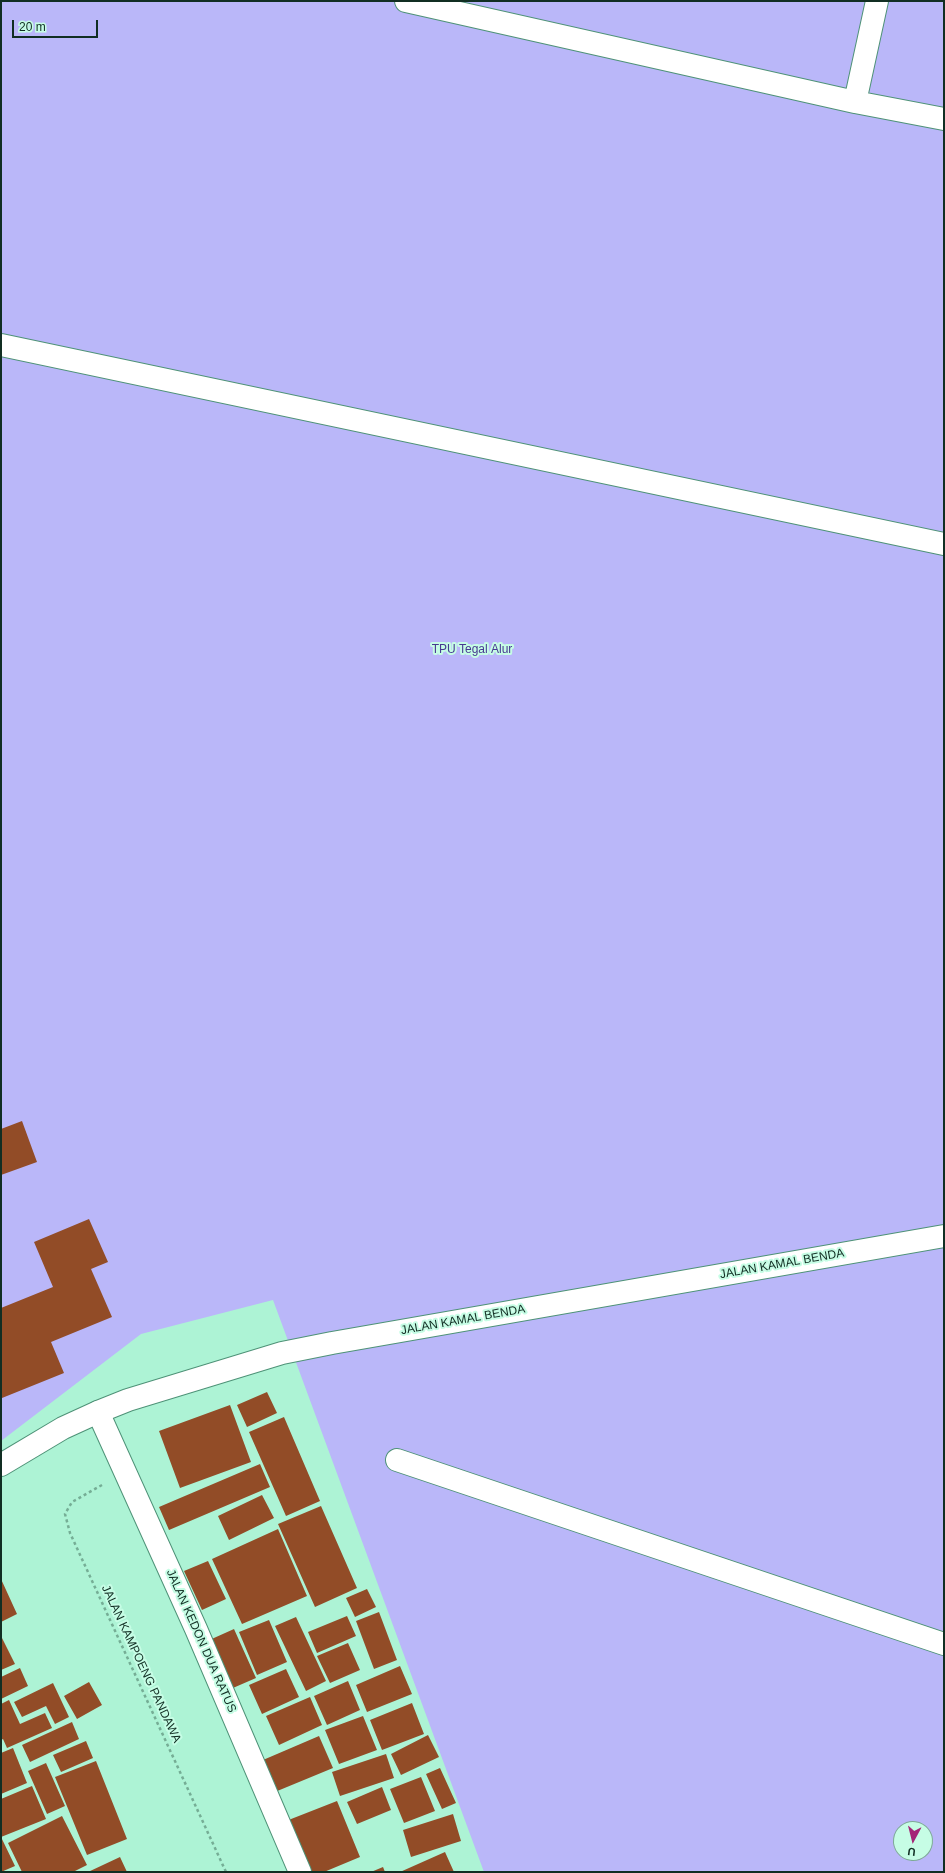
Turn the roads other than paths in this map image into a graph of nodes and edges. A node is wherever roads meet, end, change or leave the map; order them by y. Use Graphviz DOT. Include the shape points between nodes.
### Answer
graph roads {
  1 [pos="406,1"];
  2 [pos="877,1"];
  3 [pos="855,102"];
  4 [pos="944,119"];
  5 [pos="1,345"];
  6 [pos="944,544"];
  7 [pos="944,1236"];
  8 [pos="98,1412"];
  9 [pos="397,1460"];
  10 [pos="1,1465"];
  11 [pos="944,1644"];
  12 [pos="300,1872"];
  1 -- 3 [label="main road"];
  2 -- 3 [label="main road"];
  3 -- 4 [label="main road"];
  5 -- 6 [label="main road"];
  7 -- 8 [label="main road, JALAN KAMAL BENDA" via="310,1348 267,1358 128,1400"];
  8 -- 10 [label="main road, JALAN KAMAL BENDA" via="63,1428"];
  8 -- 12 [label="main road, JALAN KEDON DUA RATUS" via="199,1636"];
  9 -- 11 [label="main road"];
}
